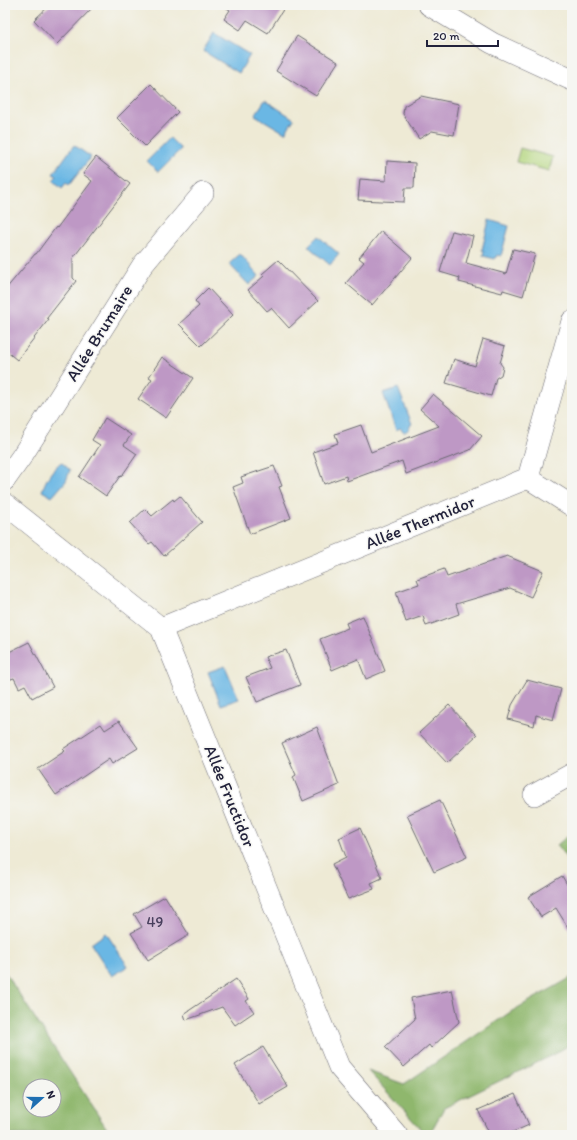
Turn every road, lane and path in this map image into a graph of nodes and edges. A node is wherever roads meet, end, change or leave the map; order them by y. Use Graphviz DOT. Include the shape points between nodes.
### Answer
graph roads {
  1 [pos="429,5"];
  2 [pos="572,80"];
  3 [pos="203,194"];
  4 [pos="572,321"];
  5 [pos="528,478"];
  6 [pos="5,480"];
  7 [pos="5,504"];
  8 [pos="572,506"];
  9 [pos="162,628"];
  10 [pos="572,774"];
  11 [pos="534,795"];
  12 [pos="397,1135"];
  1 -- 2 [label="street" via="492,43"];
  3 -- 6 [label="street, Allée Brumaire" via="142,266"];
  4 -- 5 [label="street"];
  5 -- 8 [label="street"];
  5 -- 9 [label="street, Allée Thermidor"];
  7 -- 9 [label="street, Allée Fructidor"];
  9 -- 12 [label="street, Allée Fructidor" via="339,1067"];
  10 -- 11 [label="street"];
}
